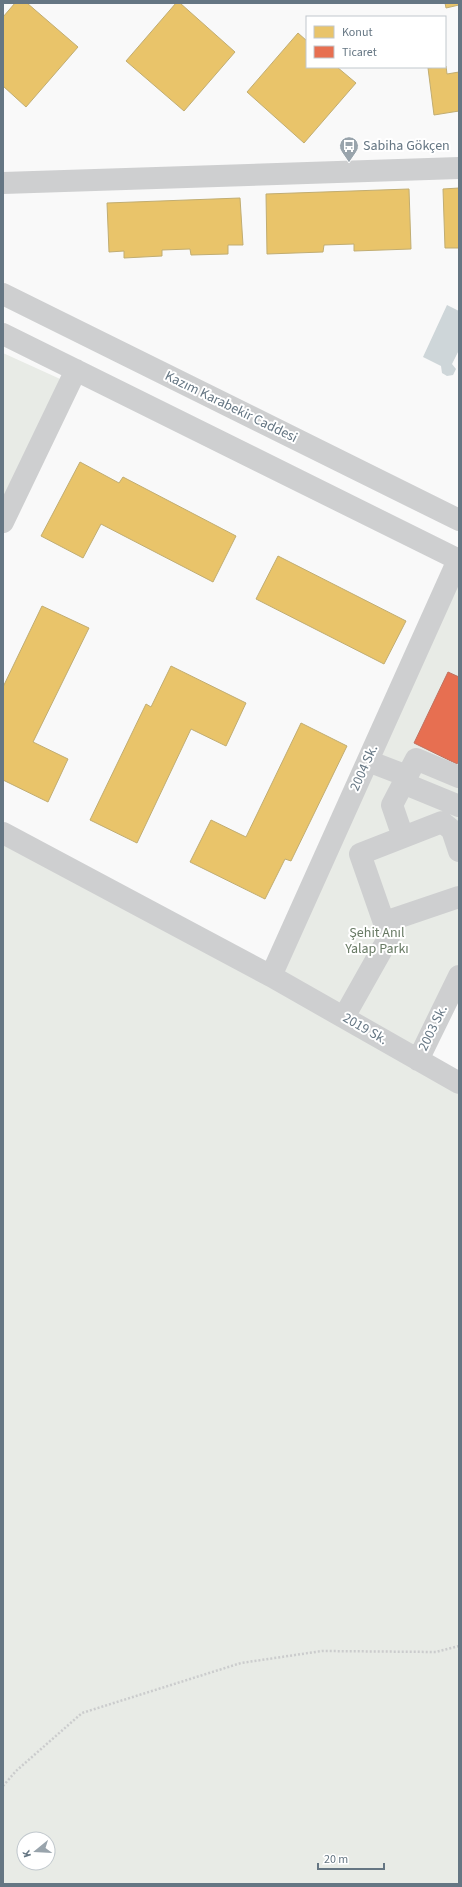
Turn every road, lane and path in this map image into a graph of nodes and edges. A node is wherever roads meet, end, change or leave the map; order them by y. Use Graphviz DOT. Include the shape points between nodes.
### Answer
graph roads {
  1 [pos="459,168"];
  2 [pos="3,183"];
  3 [pos="3,294"];
  4 [pos="3,334"];
  5 [pos="76,370"];
  6 [pos="459,520"];
  7 [pos="3,522"];
  8 [pos="459,560"];
  9 [pos="368,761"];
  10 [pos="459,777"];
  11 [pos="405,780"];
  12 [pos="459,806"];
  13 [pos="3,833"];
  14 [pos="403,837"];
  15 [pos="459,851"];
  16 [pos="459,897"];
  17 [pos="385,922"];
  18 [pos="271,976"];
  19 [pos="459,976"];
  20 [pos="344,1018"];
  21 [pos="418,1060"];
  22 [pos="459,1083"];
  23 [pos="459,1646"];
  24 [pos="3,1786"];
  1 -- 2 [label="street"];
  3 -- 6 [label="street, Kazım Karabekir Caddesi"];
  4 -- 5 [label="street"];
  5 -- 7 [label="street"];
  5 -- 8 [label="street"];
  8 -- 9 [label="street, 2004 Sk."];
  9 -- 11 [label="street"];
  9 -- 18 [label="street, 2004 Sk."];
  10 -- 11 [label="street" via="416,759"];
  11 -- 12 [label="street"];
  11 -- 14 [label="street" via="392,805"];
  13 -- 18 [label="street, 2019 Sk."];
  14 -- 15 [label="street" via="442,822 452,830"];
  14 -- 17 [label="street" via="360,854"];
  16 -- 17 [label="street"];
  17 -- 20 [label="street" via="389,937"];
  18 -- 20 [label="street, 2019 Sk."];
  19 -- 21 [label="street, 2003 Sk."];
  20 -- 21 [label="street, 2019 Sk."];
  21 -- 22 [label="street, 2019 Sk."];
  23 -- 24 [label="path" via="436,1652 322,1651 242,1663 82,1713 16,1771"];
}
